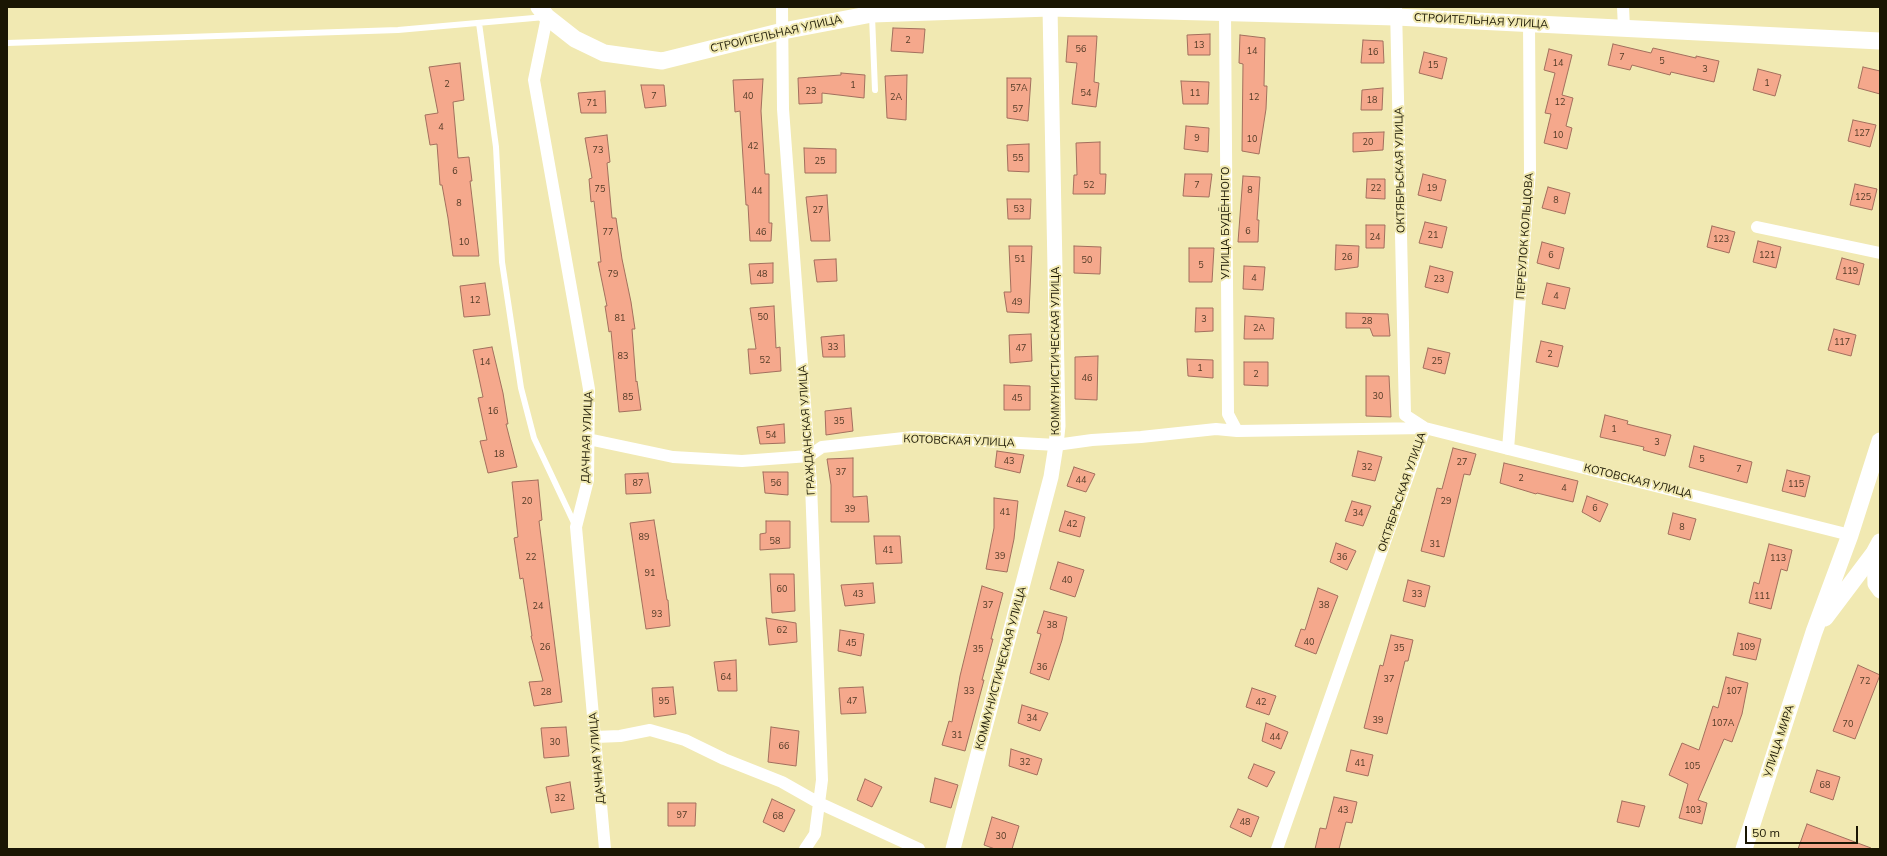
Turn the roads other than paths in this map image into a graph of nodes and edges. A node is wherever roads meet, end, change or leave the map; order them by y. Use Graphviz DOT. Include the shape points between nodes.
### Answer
graph roads {
  1 [pos="782,7"];
  2 [pos="1623,7"];
  3 [pos="1050,8"];
  4 [pos="872,10"];
  5 [pos="1261,10"];
  6 [pos="543,12"];
  7 [pos="1225,12"];
  8 [pos="1396,12"];
  9 [pos="479,23"];
  10 [pos="1529,23"];
  11 [pos="1624,28"];
  12 [pos="783,31"];
  13 [pos="1880,41"];
  14 [pos="7,43"];
  15 [pos="875,90"];
  16 [pos="1757,227"];
  17 [pos="1880,253"];
  18 [pos="1425,428"];
  19 [pos="1237,431"];
  20 [pos="588,439"];
  21 [pos="1880,441"];
  22 [pos="1056,445"];
  23 [pos="1508,449"];
  24 [pos="809,456"];
  25 [pos="576,527"];
  26 [pos="1850,535"];
  27 [pos="1877,547"];
  28 [pos="1880,591"];
  29 [pos="1814,632"];
  30 [pos="595,737"];
  31 [pos="819,803"];
  32 [pos="605,849"];
  33 [pos="805,849"];
  34 [pos="919,849"];
  35 [pos="953,849"];
  36 [pos="1277,849"];
  37 [pos="1744,849"];
  1 -- 12 [label="street, ГРАЖДАНСКАЯ УЛИЦА"];
  2 -- 11 [label="street"];
  3 -- 4 [label="main road, СТРОИТЕЛЬНАЯ УЛИЦА"];
  3 -- 7 [label="main road, СТРОИТЕЛЬНАЯ УЛИЦА"];
  3 -- 22 [label="street, КОММУНИСТИЧЕСКАЯ УЛИЦА" via="1058,426"];
  4 -- 12 [label="main road, СТРОИТЕЛЬНАЯ УЛИЦА"];
  4 -- 15 [label="lane"];
  5 -- 7 [label="main road, СТРОИТЕЛЬНАЯ УЛИЦА"];
  5 -- 8 [label="main road, СТРОИТЕЛЬНАЯ УЛИЦА"];
  6 -- 9 [label="lane"];
  6 -- 12 [label="main road, СТРОИТЕЛЬНАЯ УЛИЦА" via="575,39 604,53 662,61"];
  6 -- 20 [label="street, ДАЧНАЯ УЛИЦА" via="534,80 589,389"];
  7 -- 19 [label="street, УЛИЦА БУДЁННОГО" via="1228,414"];
  8 -- 10 [label="main road, СТРОИТЕЛЬНАЯ УЛИЦА"];
  8 -- 18 [label="street, ОКТЯБРЬСКАЯ УЛИЦА" via="1405,415"];
  9 -- 14 [label="lane" via="398,30"];
  9 -- 25 [label="lane" via="496,147 502,262 521,388 534,438"];
  10 -- 11 [label="main road, СТРОИТЕЛЬНАЯ УЛИЦА"];
  10 -- 23 [label="street, ПЕРЕУЛОК КОЛЬЦОВА" via="1530,171"];
  11 -- 13 [label="main road, СТРОИТЕЛЬНАЯ УЛИЦА"];
  12 -- 24 [label="street, ГРАЖДАНСКАЯ УЛИЦА" via="783,109"];
  16 -- 17 [label="street"];
  18 -- 19 [label="street, КОТОВСКАЯ УЛИЦА"];
  18 -- 23 [label="street, КОТОВСКАЯ УЛИЦА"];
  18 -- 36 [label="street, ОКТЯБРЬСКАЯ УЛИЦА"];
  19 -- 22 [label="street, КОТОВСКАЯ УЛИЦА" via="1216,429"];
  20 -- 24 [label="street, КОТОВСКАЯ УЛИЦА" via="673,456 742,461"];
  20 -- 25 [label="street, ДАЧНАЯ УЛИЦА" via="588,480"];
  21 -- 26 [label="main road, УЛИЦА МИРА"];
  22 -- 24 [label="street, КОТОВСКАЯ УЛИЦА" via="913,437 822,447"];
  22 -- 35 [label="street, КОММУНИСТИЧЕСКАЯ УЛИЦА" via="1051,477"];
  23 -- 26 [label="street, КОТОВСКАЯ УЛИЦА"];
  24 -- 31 [label="street, ГРАЖДАНСКАЯ УЛИЦА" via="822,780"];
  25 -- 30 [label="street, ДАЧНАЯ УЛИЦА"];
  26 -- 29 [label="main road, УЛИЦА МИРА"];
  27 -- 28 [label="street" via="1875,584"];
  27 -- 29 [label="main road"];
  29 -- 37 [label="main road, УЛИЦА МИРА"];
  30 -- 31 [label="street" via="620,736 650,730 685,740 782,782"];
  30 -- 32 [label="street, ДАЧНАЯ УЛИЦА"];
  31 -- 33 [label="street, ГРАЖДАНСКАЯ УЛИЦА" via="815,834"];
  31 -- 34 [label="street"];
}
